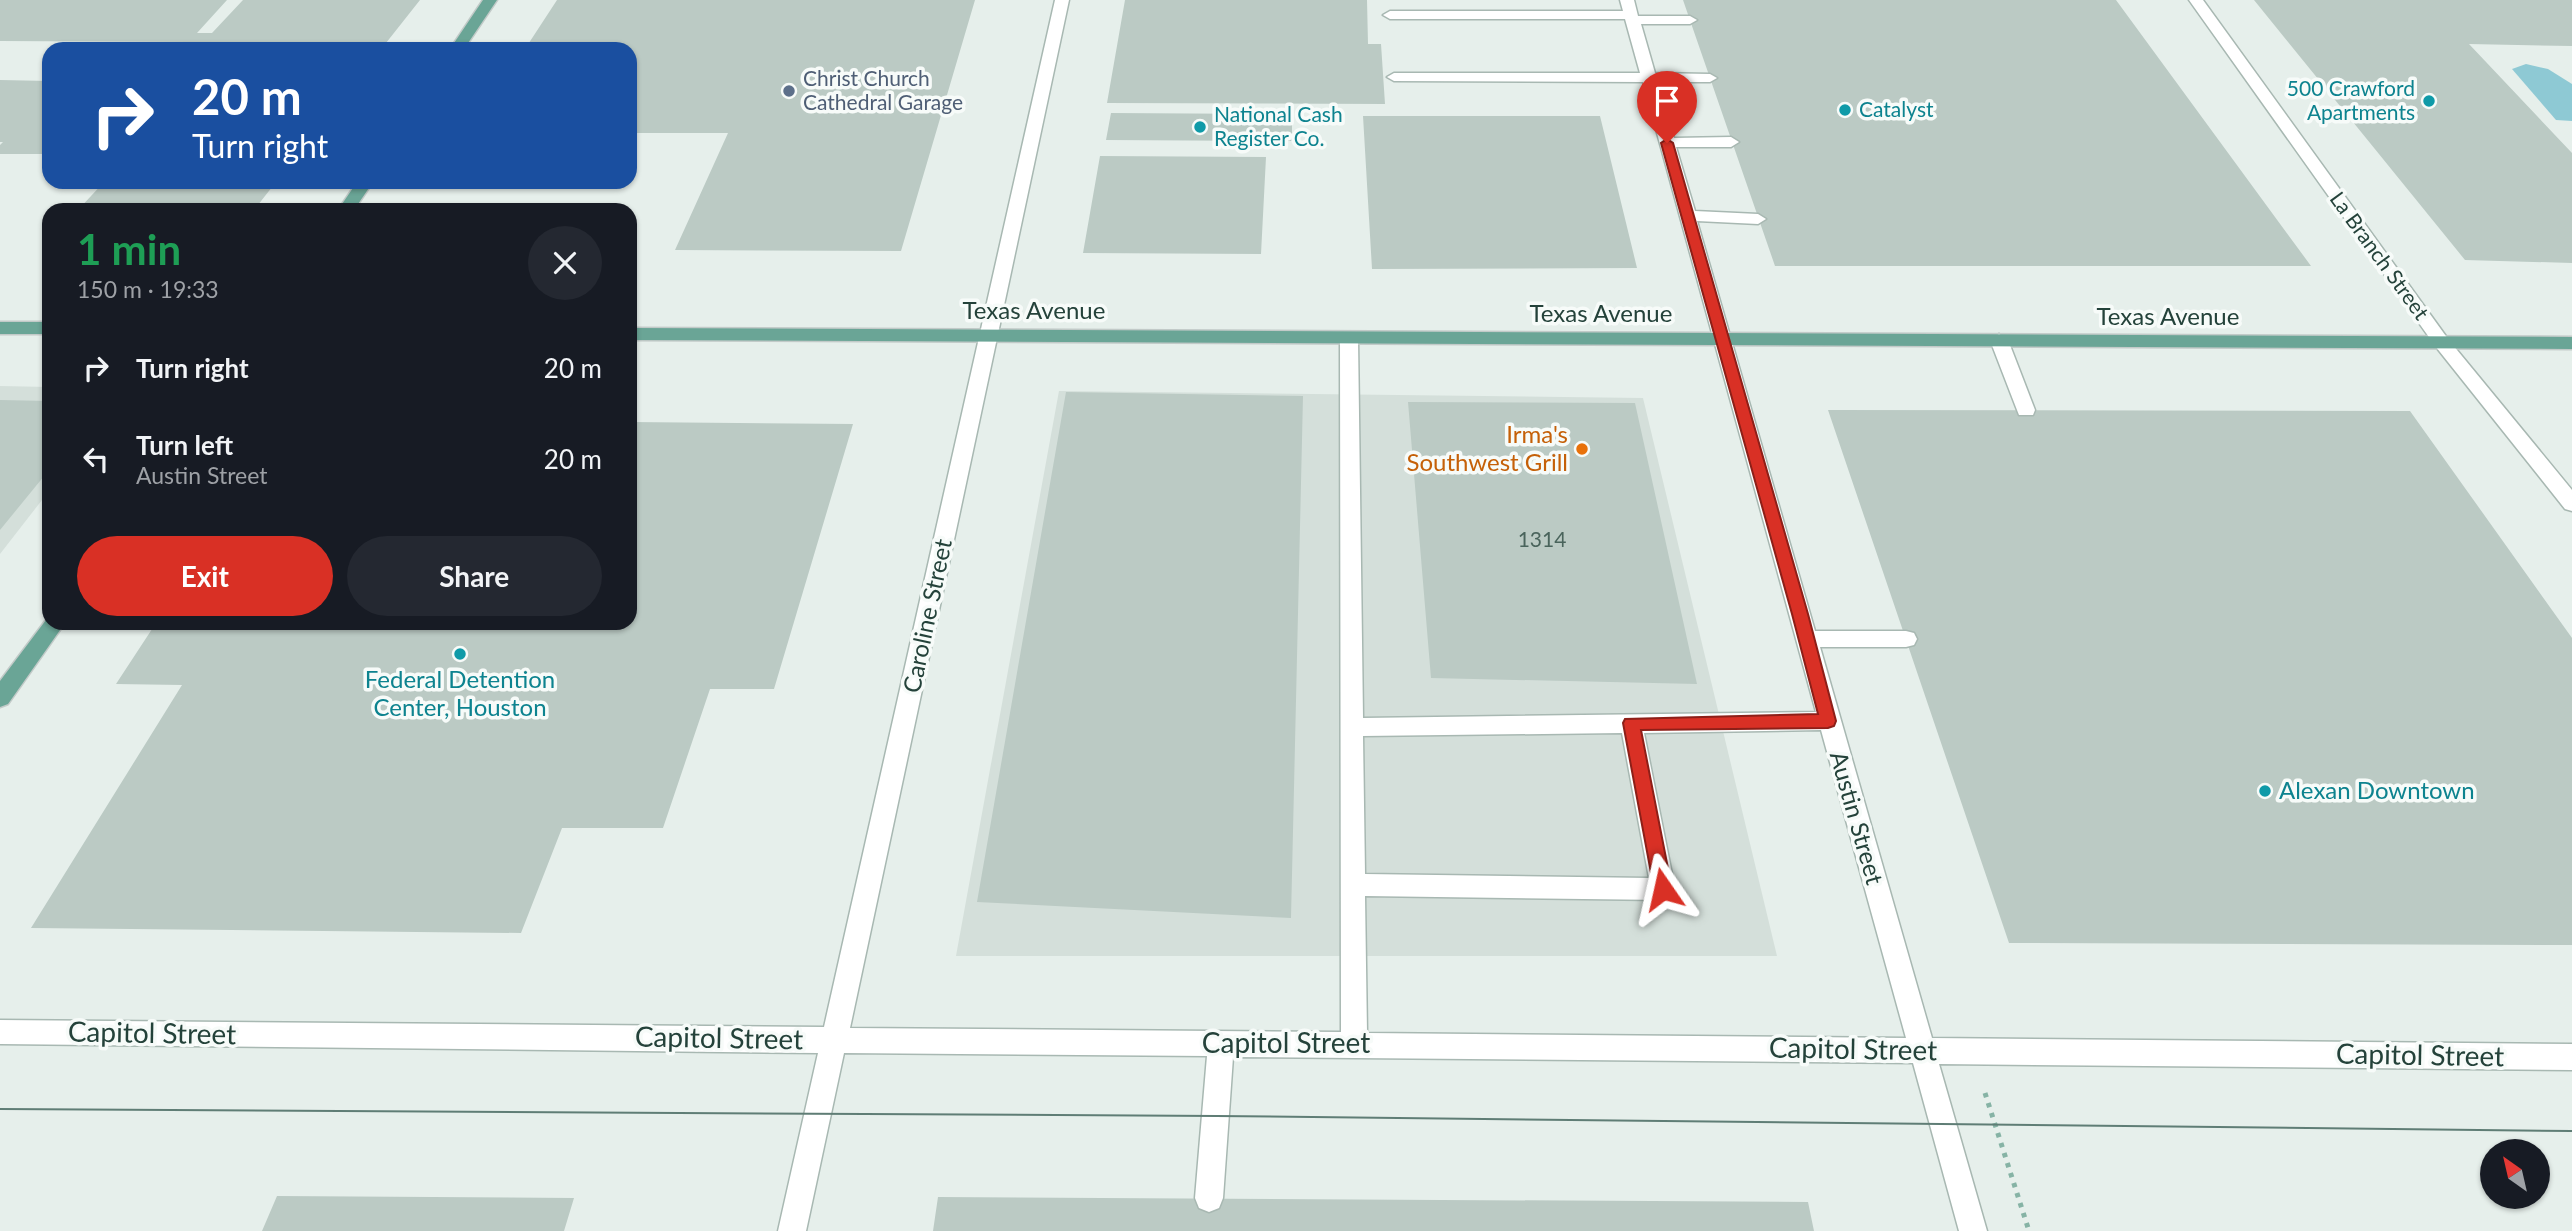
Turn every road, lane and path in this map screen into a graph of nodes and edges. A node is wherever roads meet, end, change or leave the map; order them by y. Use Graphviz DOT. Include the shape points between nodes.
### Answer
graph roads {
  1 [pos="490,0"];
  2 [pos="1062,0"];
  3 [pos="2196,0"];
  4 [pos="1630,11"];
  5 [pos="1390,15"];
  6 [pos="1690,20"];
  7 [pos="462,42"];
  8 [pos="1394,77"];
  9 [pos="1710,78"];
  10 [pos="1649,79"];
  11 [pos="1731,142"];
  12 [pos="1667,143"];
  13 [pos="1688,216"];
  14 [pos="1758,219"];
  15 [pos="0,328"];
  16 [pos="42,328"];
  17 [pos="637,334"];
  18 [pos="989,336"];
  19 [pos="1349,338"];
  20 [pos="1722,339"];
  21 [pos="1999,340"];
  22 [pos="2442,343"];
  23 [pos="2572,343"];
  24 [pos="2026,410"];
  25 [pos="2572,504"];
  26 [pos="49,630"];
  27 [pos="1807,639"];
  28 [pos="1906,639"];
  29 [pos="0,698"];
  30 [pos="1828,721"];
  31 [pos="1631,723"];
  32 [pos="1352,727"];
  33 [pos="1352,886"];
  34 [pos="0,1032"];
  35 [pos="835,1040"];
  36 [pos="1220,1043"];
  37 [pos="1354,1043"];
  38 [pos="1924,1050"];
  39 [pos="2572,1057"];
  40 [pos="1209,1198"];
  41 [pos="792,1231"];
  42 [pos="1973,1231"];
  1 -- 7 [label="main road"];
  2 -- 18 [label="street, Caroline Street"];
  3 -- 22 [label="street, La Branch Street"];
  4 -- 5 [label="street"];
  4 -- 6 [label="street"];
  4 -- 10 [label="street, Austin Street"];
  8 -- 10 [label="street"];
  9 -- 10 [label="street"];
  10 -- 12 [label="street, Austin Street"];
  11 -- 12 [label="street"];
  12 -- 13 [label="street, Austin Street"];
  13 -- 14 [label="street"];
  13 -- 20 [label="street, Austin Street"];
  15 -- 16 [label="main road"];
  17 -- 18 [label="main road, Texas Avenue"];
  18 -- 19 [label="main road, Texas Avenue"];
  18 -- 35 [label="street, Caroline Street"];
  19 -- 20 [label="main road, Texas Avenue"];
  19 -- 32 [label="street"];
  20 -- 21 [label="main road, Texas Avenue"];
  20 -- 27 [label="street, Austin Street"];
  21 -- 22 [label="main road, Texas Avenue"];
  21 -- 24 [label="street"];
  22 -- 23 [label="main road, Texas Avenue"];
  22 -- 25 [label="street, La Branch Street"];
  26 -- 29 [label="main road"];
  27 -- 28 [label="street"];
  27 -- 30 [label="street, Austin Street"];
  30 -- 31 [label="street"];
  30 -- 38 [label="street, Austin Street"];
  31 -- 32 [label="street"];
  31 -- 33 [label="street" via="1663,889"];
  32 -- 33 [label="street"];
  33 -- 37 [label="street"];
  34 -- 35 [label="street, Capitol Street"];
  35 -- 36 [label="street, Capitol Street"];
  35 -- 41 [label="street, Caroline Street"];
  36 -- 37 [label="street, Capitol Street"];
  36 -- 40 [label="street"];
  37 -- 38 [label="street, Capitol Street"];
  38 -- 39 [label="street, Capitol Street"];
  38 -- 42 [label="street, Austin Street"];
}
